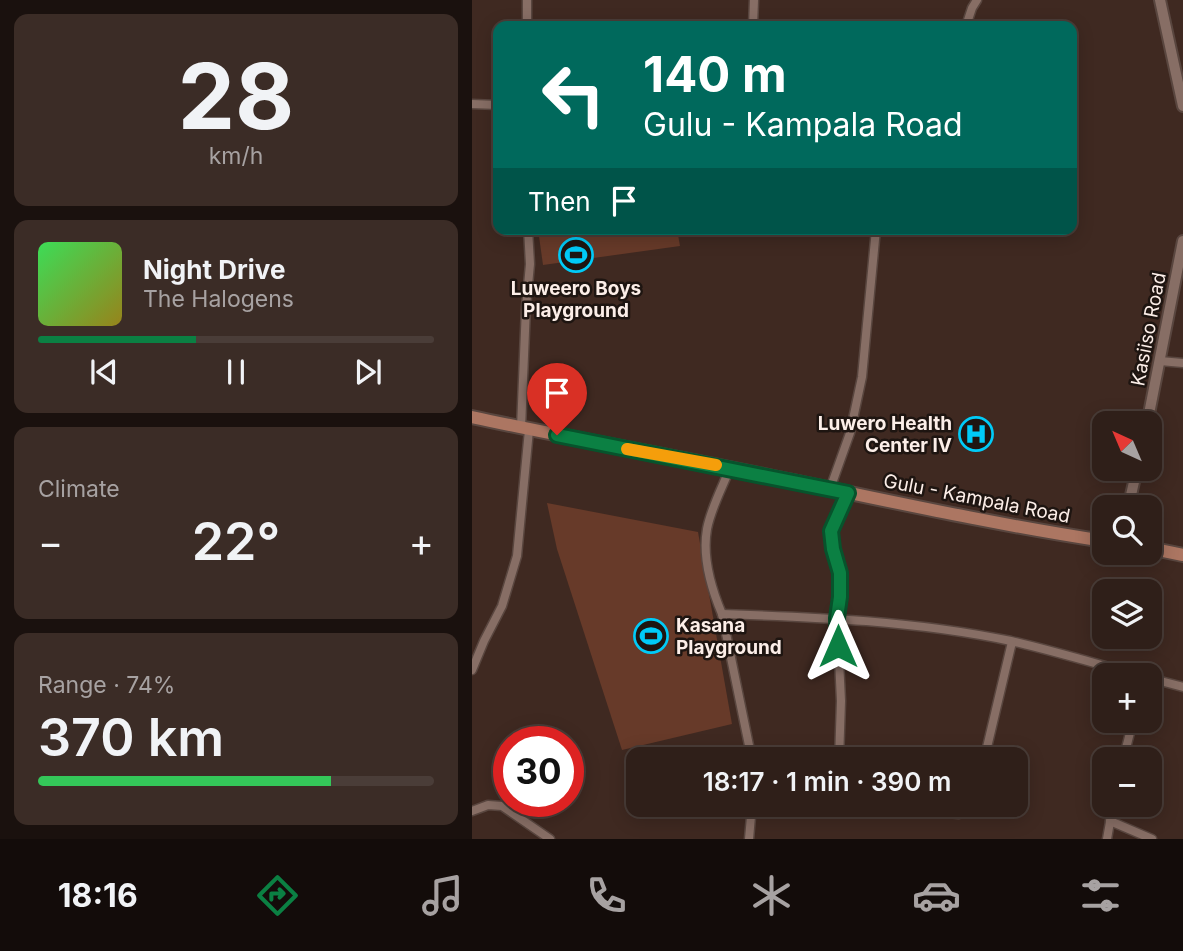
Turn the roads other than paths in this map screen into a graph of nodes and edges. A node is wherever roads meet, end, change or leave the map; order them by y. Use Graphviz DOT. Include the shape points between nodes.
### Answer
graph roads {
  1 [pos="527,0"];
  2 [pos="754,0"];
  3 [pos="977,0"];
  4 [pos="1160,0"];
  5 [pos="527,21"];
  6 [pos="753,21"];
  7 [pos="968,21"];
  8 [pos="472,104"];
  9 [pos="493,105"];
  10 [pos="1182,106"];
  11 [pos="528,235"];
  12 [pos="875,235"];
  13 [pos="1182,241"];
  14 [pos="1160,361"];
  15 [pos="1182,363"];
  16 [pos="1150,411"];
  17 [pos="472,417"];
  18 [pos="525,429"];
  19 [pos="730,468"];
  20 [pos="830,489"];
  21 [pos="848,493"];
  22 [pos="1092,539"];
  23 [pos="1162,551"];
  24 [pos="1182,555"];
  25 [pos="722,614"];
  26 [pos="837,618"];
  27 [pos="1012,642"];
  28 [pos="1092,663"];
  29 [pos="472,670"];
  30 [pos="1162,682"];
  31 [pos="1182,687"];
  32 [pos="749,747"];
  33 [pos="839,747"];
  34 [pos="987,747"];
  35 [pos="472,811"];
  36 [pos="751,817"];
  37 [pos="1111,817"];
  38 [pos="1110,821"];
  39 [pos="550,839"];
  40 [pos="749,839"];
  41 [pos="1107,839"];
  42 [pos="1152,839"];
  1 -- 5 [label="street"];
  2 -- 6 [label="street"];
  3 -- 7 [label="street"];
  4 -- 10 [label="main road"];
  8 -- 9 [label="street"];
  11 -- 18 [label="street"];
  12 -- 20 [label="street" via="862,377 850,433"];
  13 -- 14 [label="main road, Kasiiso Road"];
  14 -- 15 [label="street"];
  14 -- 16 [label="main road, Kasiiso Road"];
  17 -- 18 [label="main road, Gulu - Kampala Road"];
  18 -- 19 [label="main road, Gulu - Kampala Road"];
  18 -- 29 [label="street" via="517,555 502,606"];
  19 -- 20 [label="main road, Gulu - Kampala Road"];
  19 -- 25 [label="street" via="707,529 709,572"];
  20 -- 21 [label="main road, Gulu - Kampala Road"];
  21 -- 22 [label="main road, Gulu - Kampala Road"];
  21 -- 26 [label="street" via="831,531 840,573"];
  23 -- 24 [label="main road"];
  25 -- 26 [label="street"];
  25 -- 32 [label="street"];
  26 -- 27 [label="street"];
  26 -- 33 [label="street"];
  27 -- 28 [label="street"];
  27 -- 34 [label="street"];
  30 -- 31 [label="street"];
  35 -- 39 [label="street" via="502,806"];
  36 -- 40 [label="street"];
  37 -- 38 [label="street"];
  38 -- 41 [label="street"];
  38 -- 42 [label="street"];
}
